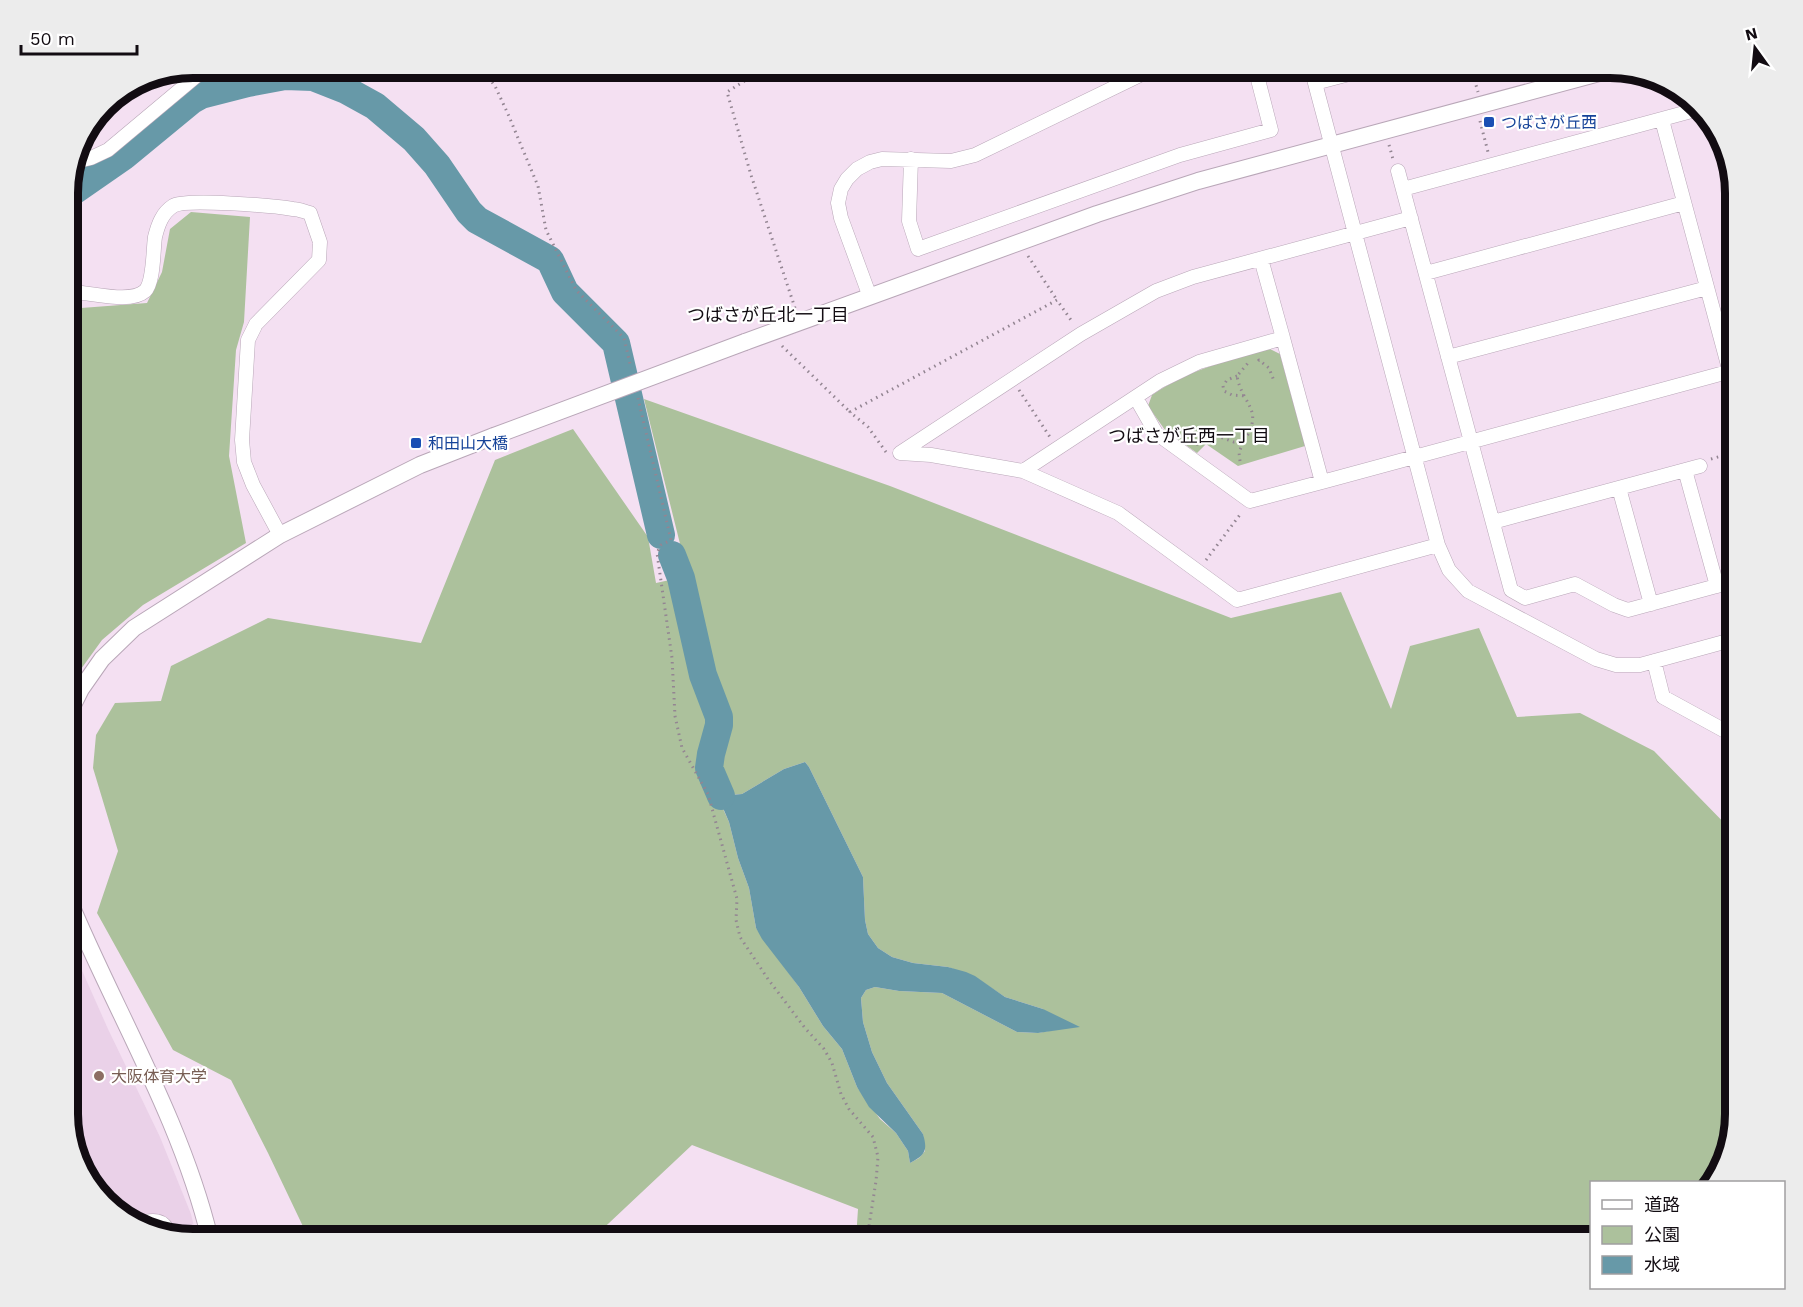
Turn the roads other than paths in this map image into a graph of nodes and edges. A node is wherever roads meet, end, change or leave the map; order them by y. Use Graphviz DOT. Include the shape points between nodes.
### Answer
graph roads {
  1 [pos="194,78"];
  2 [pos="1134,78"];
  3 [pos="1258,78"];
  4 [pos="1314,78"];
  5 [pos="1333,78"];
  6 [pos="1580,78"];
  7 [pos="1315,83"];
  8 [pos="1691,112"];
  9 [pos="1662,120"];
  10 [pos="1332,144"];
  11 [pos="911,159"];
  12 [pos="83,160"];
  13 [pos="1398,171"];
  14 [pos="1403,189"];
  15 [pos="1684,203"];
  16 [pos="1411,218"];
  17 [pos="1355,234"];
  18 [pos="1261,259"];
  19 [pos="1426,273"];
  20 [pos="1707,288"];
  21 [pos="78,293"];
  22 [pos="870,297"];
  23 [pos="1283,338"];
  24 [pos="1725,345"];
  25 [pos="1448,357"];
  26 [pos="1725,373"];
  27 [pos="1136,398"];
  28 [pos="1471,442"];
  29 [pos="1415,457"];
  30 [pos="1700,466"];
  31 [pos="1685,470"];
  32 [pos="1023,471"];
  33 [pos="1322,482"];
  34 [pos="1619,488"];
  35 [pos="1492,522"];
  36 [pos="280,536"];
  37 [pos="1438,545"];
  38 [pos="1725,584"];
  39 [pos="1717,586"];
  40 [pos="1651,604"];
  41 [pos="1725,642"];
  42 [pos="1654,661"];
  43 [pos="78,695"];
  44 [pos="1725,731"];
  45 [pos="78,922"];
  46 [pos="144,1218"];
  47 [pos="169,1226"];
  48 [pos="207,1229"];
  1 -- 12 [label="street" via="108,150"];
  2 -- 11 [label="street" via="975,155 951,161"];
  3 -- 11 [label="street" via="1271,130 1180,155 918,249 909,221"];
  4 -- 7 [label="street"];
  5 -- 7 [label="street"];
  6 -- 10 [label="street"];
  7 -- 10 [label="street"];
  8 -- 9 [label="street"];
  9 -- 14 [label="street"];
  9 -- 15 [label="street"];
  10 -- 17 [label="street"];
  10 -- 22 [label="street" via="1097,213"];
  11 -- 22 [label="street" via="870,162 857,169 841,189 841,218"];
  13 -- 14 [label="street"];
  14 -- 16 [label="street"];
  15 -- 19 [label="street"];
  15 -- 20 [label="street"];
  16 -- 17 [label="street"];
  16 -- 19 [label="street"];
  17 -- 18 [label="street"];
  17 -- 29 [label="street"];
  18 -- 23 [label="street"];
  18 -- 32 [label="street" via="1156,291 1081,334 900,453"];
  19 -- 25 [label="street"];
  20 -- 24 [label="street"];
  20 -- 25 [label="street"];
  21 -- 36 [label="street" via="124,297 145,291 162,216 175,205 246,205 310,213 320,242 319,260 256,324 248,340 244,462"];
  22 -- 36 [label="street, bridge" via="420,465"];
  23 -- 27 [label="street" via="1199,362"];
  23 -- 33 [label="street"];
  25 -- 28 [label="street"];
  26 -- 28 [label="street"];
  27 -- 32 [label="street"];
  27 -- 33 [label="street" via="1156,433 1250,501"];
  28 -- 29 [label="street"];
  28 -- 35 [label="street"];
  29 -- 33 [label="street"];
  29 -- 37 [label="street"];
  30 -- 31 [label="street"];
  31 -- 34 [label="street"];
  31 -- 39 [label="street"];
  32 -- 37 [label="street" via="1118,513 1237,600"];
  34 -- 35 [label="street"];
  34 -- 40 [label="street"];
  35 -- 40 [label="street" via="1510,590 1525,598 1575,584 1628,610"];
  36 -- 43 [label="street" via="134,628 102,659"];
  37 -- 42 [label="street" via="1449,570 1468,591 1567,645 1616,665"];
  38 -- 39 [label="street"];
  39 -- 40 [label="street"];
  41 -- 42 [label="street"];
  42 -- 44 [label="street" via="1663,697"];
  45 -- 48 [label="street" via="179,1140"];
  46 -- 47 [label="lane" via="159,1217"];
}
